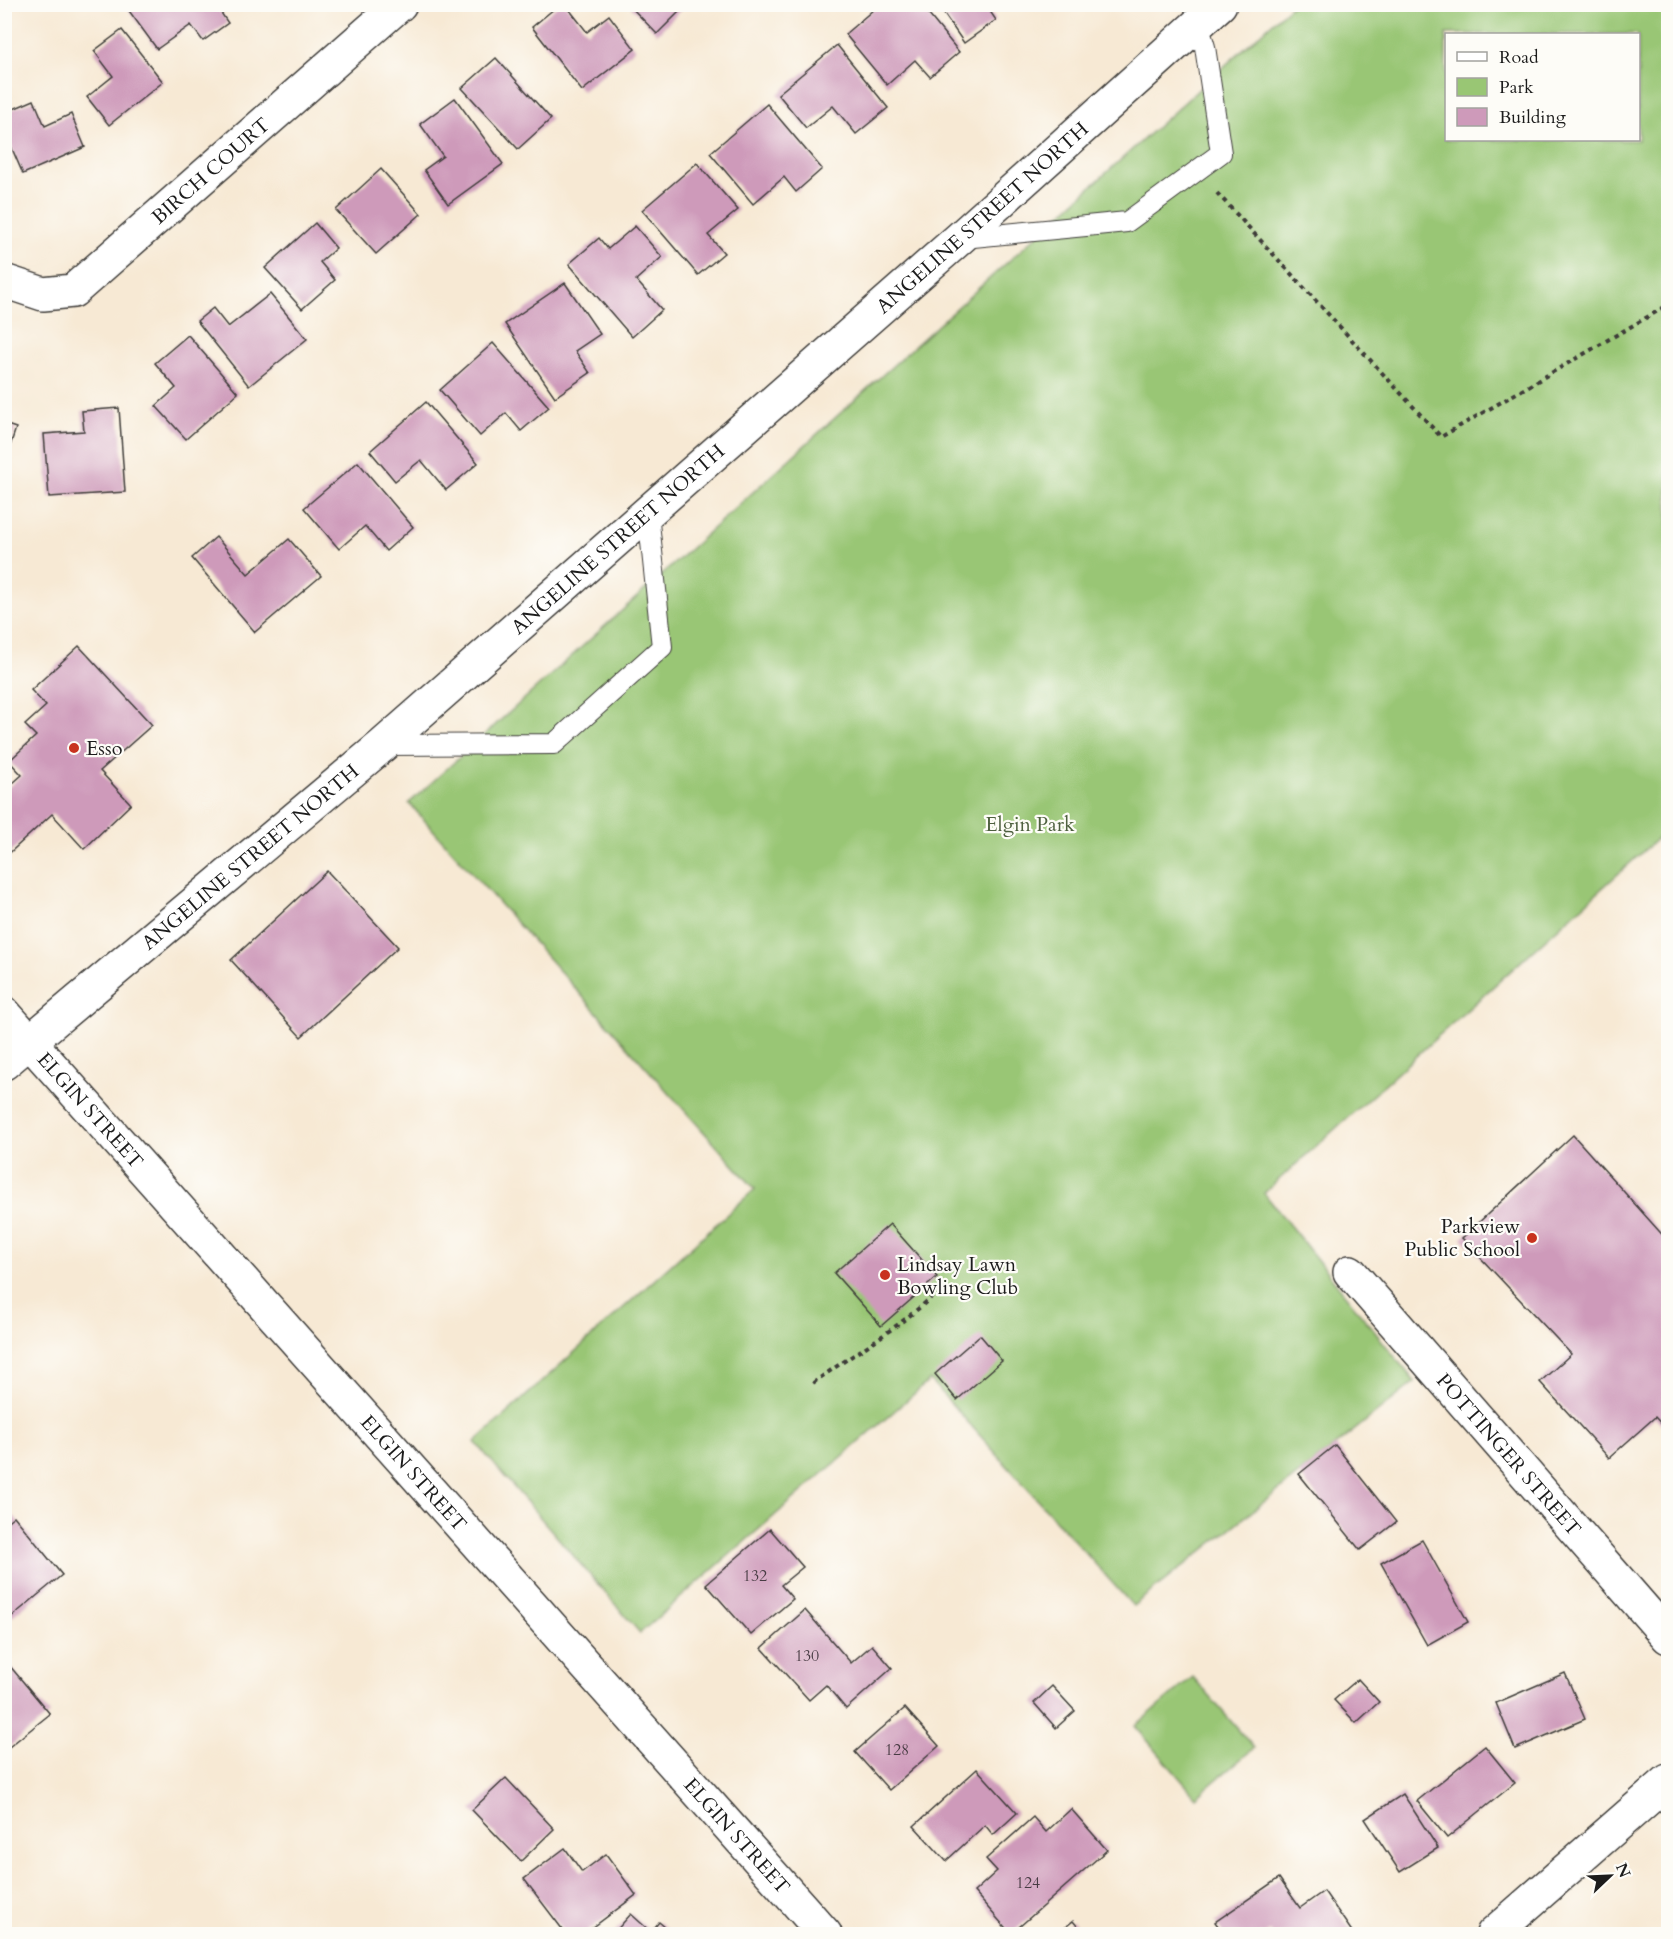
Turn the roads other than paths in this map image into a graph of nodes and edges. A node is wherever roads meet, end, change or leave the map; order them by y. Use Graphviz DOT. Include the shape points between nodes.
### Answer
graph roads {
  1 [pos="400,4"];
  2 [pos="1209,16"];
  3 [pos="960,238"];
  4 [pos="4,281"];
  5 [pos="648,513"];
  6 [pos="383,745"];
  7 [pos="4,1012"];
  8 [pos="30,1041"];
  9 [pos="4,1063"];
  10 [pos="1350,1272"];
  11 [pos="1668,1637"];
  12 [pos="1668,1781"];
  13 [pos="825,1935"];
  14 [pos="1493,1935"];
  1 -- 4 [label="street, BIRCH COURT" via="73,291 43,294"];
  2 -- 3 [label="street, ANGELINE STREET NORTH"];
  2 -- 3 [label="lane" via="1205,47 1221,153 1127,222"];
  3 -- 5 [label="street, ANGELINE STREET NORTH"];
  5 -- 6 [label="street, ANGELINE STREET NORTH"];
  5 -- 6 [label="lane" via="662,646 554,744"];
  6 -- 8 [label="street, ANGELINE STREET NORTH"];
  7 -- 8 [label="street, ELGIN STREET"];
  8 -- 9 [label="street, ANGELINE STREET NORTH"];
  8 -- 13 [label="street, ELGIN STREET"];
  10 -- 11 [label="street, POTTINGER STREET"];
  12 -- 14 [label="street"];
}
